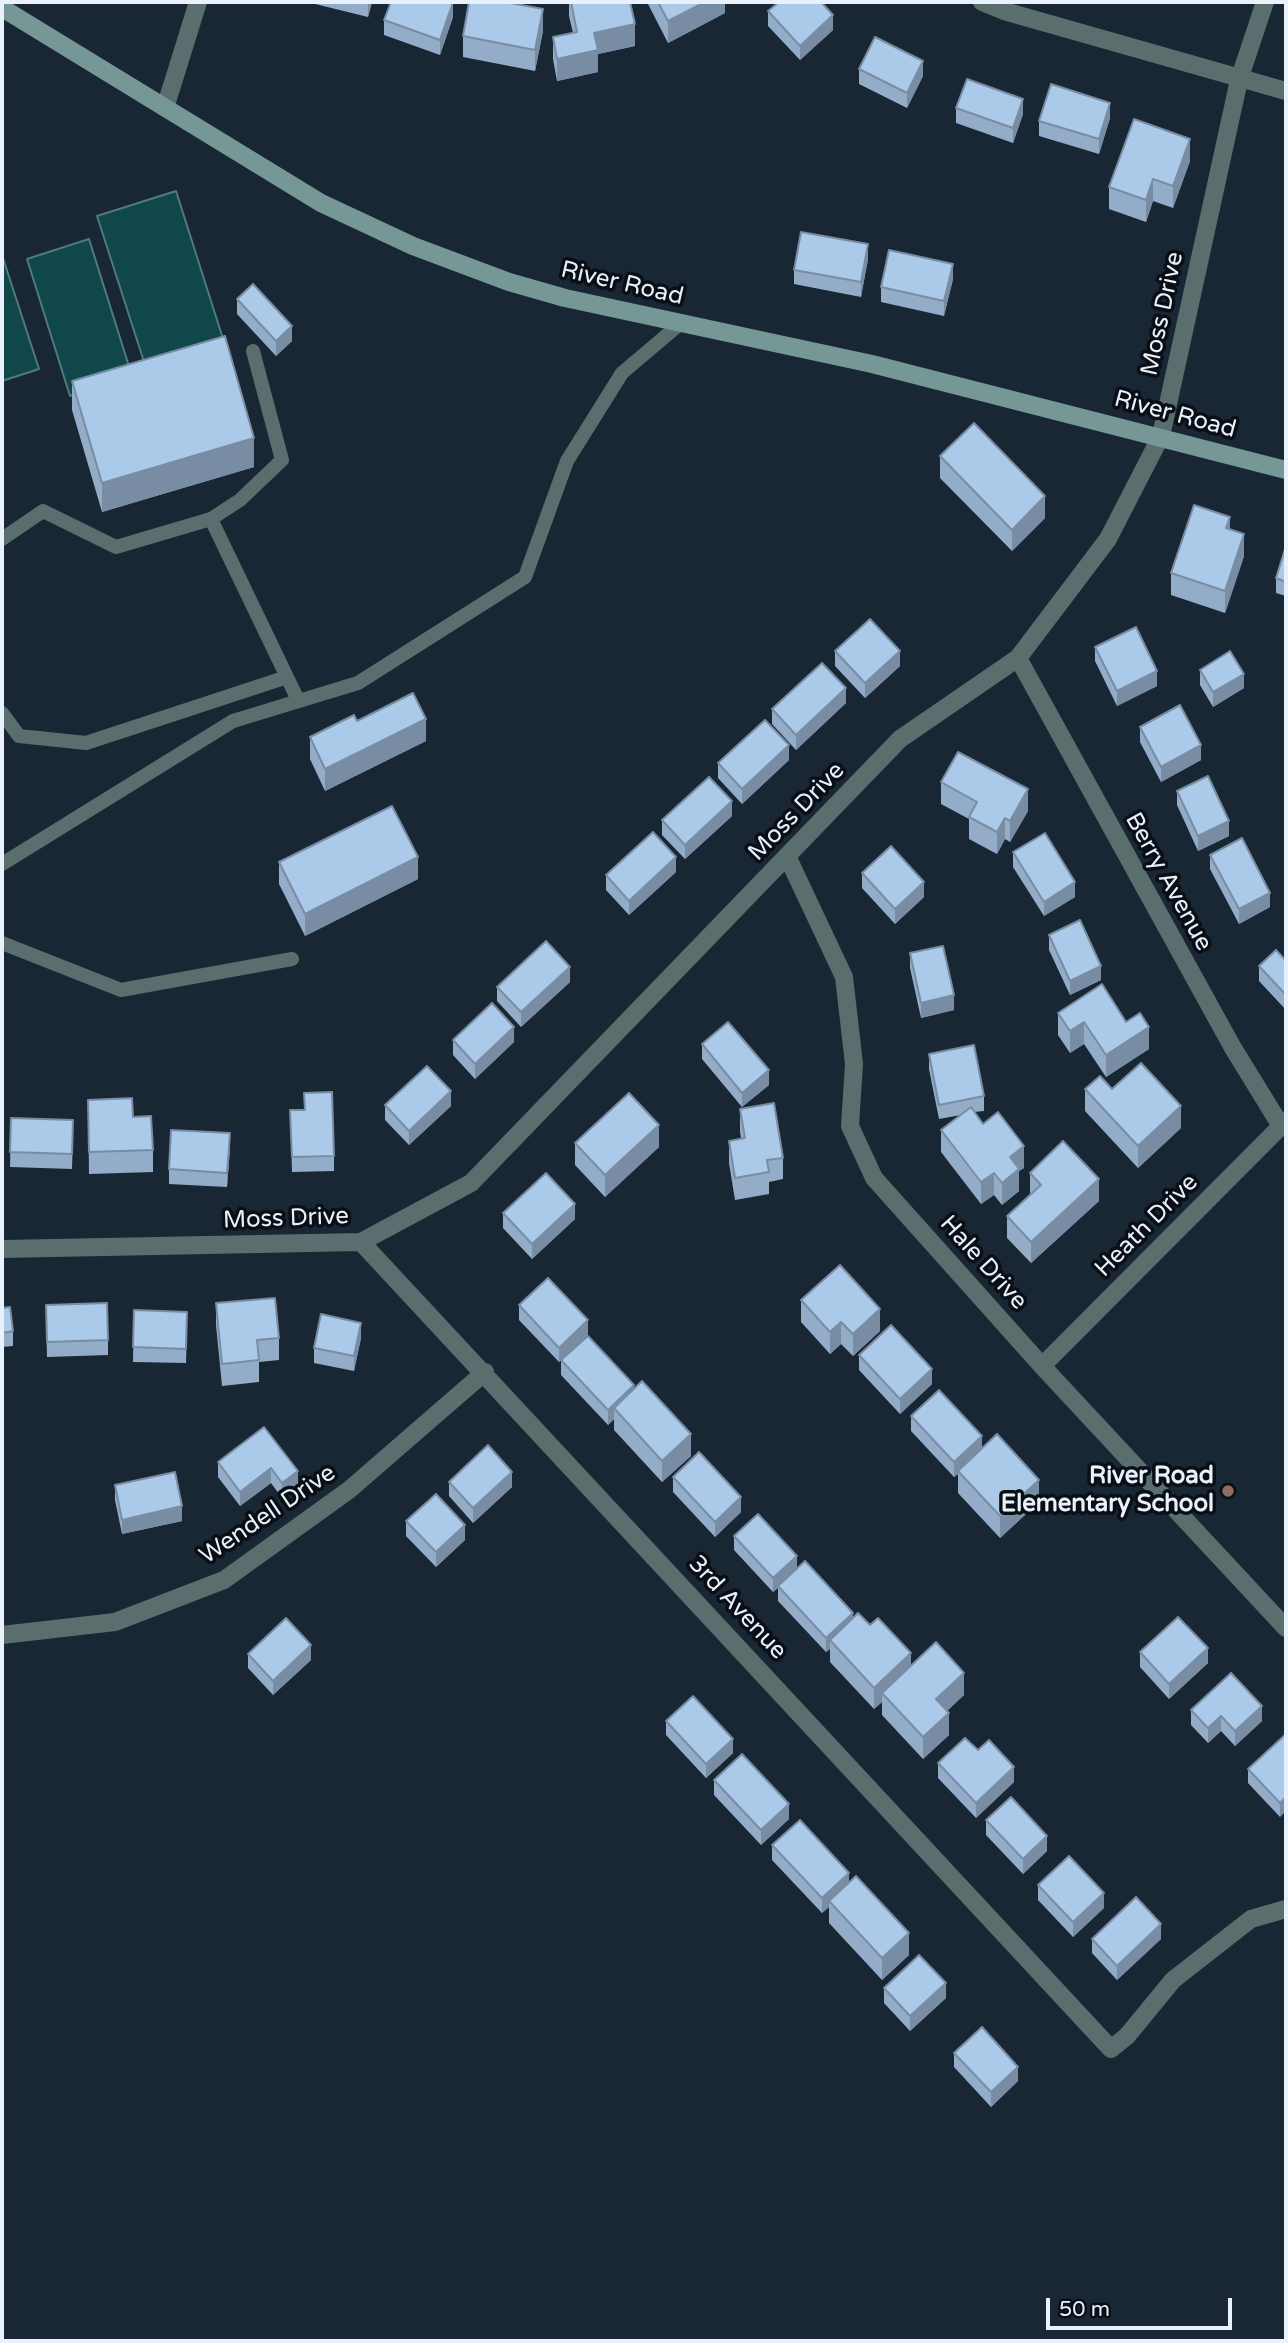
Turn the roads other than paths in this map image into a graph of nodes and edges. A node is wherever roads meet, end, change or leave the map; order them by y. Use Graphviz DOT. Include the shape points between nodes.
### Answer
graph roads {
  1 [pos="198,2"];
  2 [pos="982,2"];
  3 [pos="1265,2"];
  4 [pos="2,8"];
  5 [pos="1239,80"];
  6 [pos="1286,91"];
  7 [pos="165,108"];
  8 [pos="681,323"];
  9 [pos="253,351"];
  10 [pos="1161,436"];
  11 [pos="1286,470"];
  12 [pos="211,519"];
  13 [pos="2,539"];
  14 [pos="1018,658"];
  15 [pos="287,677"];
  16 [pos="298,700"];
  17 [pos="2,713"];
  18 [pos="788,858"];
  19 [pos="2,864"];
  20 [pos="2,943"];
  21 [pos="292,959"];
  22 [pos="1284,1124"];
  23 [pos="361,1242"];
  24 [pos="2,1249"];
  25 [pos="1042,1366"];
  26 [pos="485,1372"];
  27 [pos="1286,1628"];
  28 [pos="2,1635"];
  29 [pos="1286,1909"];
  1 -- 7 [label="street"];
  2 -- 5 [label="street"];
  3 -- 5 [label="street, Moss Drive"];
  4 -- 7 [label="main road, River Road"];
  5 -- 6 [label="street"];
  5 -- 10 [label="street, Moss Drive"];
  7 -- 8 [label="main road, River Road" via="321,202 413,246 509,282"];
  8 -- 10 [label="main road, River Road" via="872,364"];
  8 -- 16 [label="lane" via="622,373 566,461 525,577 358,683"];
  9 -- 12 [label="lane" via="282,460 240,500"];
  10 -- 11 [label="main road, River Road"];
  10 -- 14 [label="street, Moss Drive" via="1108,539"];
  12 -- 13 [label="lane" via="117,548 43,511"];
  12 -- 15 [label="lane"];
  14 -- 18 [label="street, Moss Drive" via="901,739"];
  14 -- 22 [label="street, Berry Avenue" via="1233,1048"];
  15 -- 16 [label="lane"];
  15 -- 17 [label="lane" via="86,743 19,736"];
  16 -- 19 [label="lane" via="233,721"];
  18 -- 23 [label="street, Moss Drive" via="471,1183"];
  18 -- 25 [label="street, Hale Drive" via="844,977 854,1064 850,1126 874,1178"];
  20 -- 21 [label="lane" via="121,990"];
  22 -- 25 [label="street, Heath Drive"];
  23 -- 24 [label="street, Moss Drive"];
  23 -- 26 [label="street, 3rd Avenue"];
  25 -- 27 [label="street, Hale Drive"];
  26 -- 28 [label="street, Wendell Drive" via="349,1490 223,1580 115,1622"];
  26 -- 29 [label="street, 3rd Avenue" via="1111,2049 1173,1980 1251,1919"];
}
